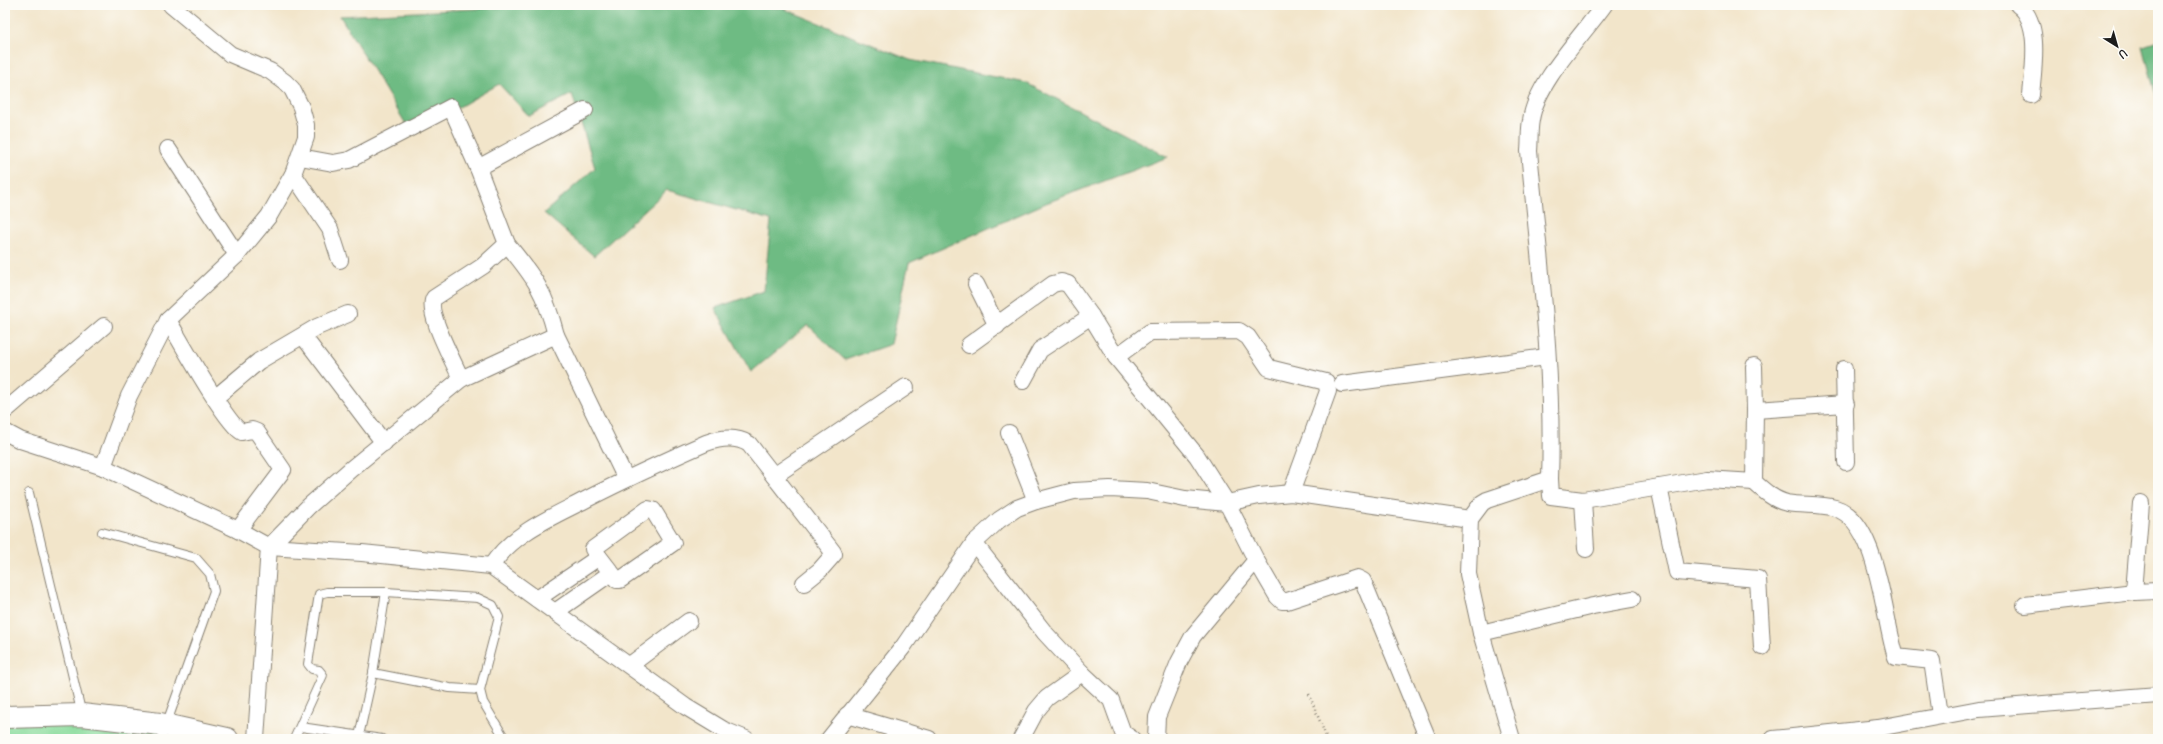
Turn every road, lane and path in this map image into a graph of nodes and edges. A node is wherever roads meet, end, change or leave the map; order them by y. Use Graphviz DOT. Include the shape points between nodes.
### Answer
graph roads {
  1 [pos="8,5"];
  2 [pos="171,5"];
  3 [pos="1604,5"];
  4 [pos="2018,5"];
  5 [pos="5,7"];
  6 [pos="2031,95"];
  7 [pos="585,110"];
  8 [pos="168,149"];
  9 [pos="300,157"];
  10 [pos="478,168"];
  11 [pos="293,174"];
  12 [pos="507,244"];
  13 [pos="237,256"];
  14 [pos="340,260"];
  15 [pos="976,284"];
  16 [pos="348,314"];
  17 [pos="1091,316"];
  18 [pos="168,320"];
  19 [pos="104,326"];
  20 [pos="997,326"];
  21 [pos="556,335"];
  22 [pos="303,336"];
  23 [pos="969,345"];
  24 [pos="1116,357"];
  25 [pos="1547,357"];
  26 [pos="1754,366"];
  27 [pos="1844,370"];
  28 [pos="461,379"];
  29 [pos="1023,381"];
  30 [pos="1342,384"];
  31 [pos="906,387"];
  32 [pos="215,398"];
  33 [pos="1846,404"];
  34 [pos="1755,410"];
  35 [pos="5,411"];
  36 [pos="5,432"];
  37 [pos="1009,433"];
  38 [pos="384,444"];
  39 [pos="1846,462"];
  40 [pos="103,467"];
  41 [pos="774,476"];
  42 [pos="626,479"];
  43 [pos="1550,479"];
  44 [pos="1754,482"];
  45 [pos="1658,486"];
  46 [pos="29,493"];
  47 [pos="1291,493"];
  48 [pos="1583,500"];
  49 [pos="1036,501"];
  50 [pos="1228,503"];
  51 [pos="2141,503"];
  52 [pos="1470,519"];
  53 [pos="238,530"];
  54 [pos="102,532"];
  55 [pos="974,543"];
  56 [pos="269,547"];
  57 [pos="1586,549"];
  58 [pos="599,557"];
  59 [pos="1256,560"];
  60 [pos="491,566"];
  61 [pos="610,573"];
  62 [pos="804,583"];
  63 [pos="386,592"];
  64 [pos="2134,592"];
  65 [pos="2158,592"];
  66 [pos="537,599"];
  67 [pos="1632,599"];
  68 [pos="2025,605"];
  69 [pos="555,612"];
  70 [pos="689,620"];
  71 [pos="1481,633"];
  72 [pos="1762,647"];
  73 [pos="630,665"];
  74 [pos="373,673"];
  75 [pos="1082,673"];
  76 [pos="480,690"];
  77 [pos="1309,694"];
  78 [pos="2158,695"];
  79 [pos="82,715"];
  80 [pos="847,715"];
  81 [pos="1940,715"];
  82 [pos="5,717"];
  83 [pos="301,726"];
  84 [pos="163,732"];
  85 [pos="359,736"];
  86 [pos="227,739"];
  87 [pos="256,739"];
  88 [pos="294,739"];
  89 [pos="382,739"];
  90 [pos="505,739"];
  91 [pos="746,739"];
  92 [pos="830,739"];
  93 [pos="929,739"];
  94 [pos="1021,739"];
  95 [pos="1132,739"];
  96 [pos="1156,739"];
  97 [pos="1327,739"];
  98 [pos="1428,739"];
  99 [pos="1512,739"];
  100 [pos="1773,739"];
  1 -- 5 [label="path"];
  2 -- 9 [label="street" via="230,54 279,76 292,90 301,107 306,126 306,137"];
  3 -- 25 [label="street" via="1561,61 1540,95 1531,119 1529,151"];
  4 -- 6 [label="street" via="2028,17 2034,41"];
  7 -- 10 [label="street"];
  8 -- 13 [label="street"];
  9 -- 10 [label="street" via="333,163 349,160 450,107"];
  9 -- 11 [label="street"];
  10 -- 12 [label="street"];
  11 -- 13 [label="street" via="269,216"];
  11 -- 14 [label="street" via="330,229"];
  12 -- 21 [label="street" via="541,289"];
  12 -- 28 [label="street" via="483,266 432,301 433,315"];
  13 -- 18 [label="street"];
  15 -- 20 [label="street"];
  16 -- 22 [label="street"];
  17 -- 20 [label="street" via="1068,284 1061,282 1053,284"];
  17 -- 24 [label="street"];
  17 -- 29 [label="street" via="1040,350"];
  18 -- 32 [label="street"];
  18 -- 40 [label="street" via="129,396"];
  19 -- 35 [label="street"];
  20 -- 23 [label="street"];
  21 -- 28 [label="street"];
  21 -- 42 [label="street"];
  22 -- 32 [label="street" via="259,361"];
  22 -- 38 [label="street"];
  24 -- 47 [label="street" via="1150,332 1239,331 1248,337 1269,368 1326,382 1328,391"];
  24 -- 50 [label="street" via="1197,456"];
  25 -- 30 [label="street"];
  25 -- 43 [label="street" via="1551,387"];
  26 -- 34 [label="street"];
  27 -- 33 [label="street"];
  28 -- 38 [label="street"];
  31 -- 41 [label="street"];
  32 -- 53 [label="street" via="239,430 254,430 259,434 283,470"];
  33 -- 34 [label="street"];
  33 -- 39 [label="street"];
  34 -- 44 [label="street"];
  36 -- 40 [label="street" via="20,440"];
  37 -- 49 [label="street"];
  38 -- 56 [label="street" via="309,506"];
  40 -- 53 [label="street"];
  41 -- 42 [label="street" via="749,444 730,439 716,439"];
  41 -- 62 [label="street" via="834,554"];
  42 -- 60 [label="street" via="520,536 500,552"];
  43 -- 48 [label="street" via="1551,496"];
  43 -- 52 [label="street" via="1487,500"];
  44 -- 45 [label="street" via="1707,479"];
  44 -- 81 [label="street" via="1771,497 1787,503 1810,503 1836,508 1850,515 1874,559 1896,657 1932,661"];
  45 -- 48 [label="street"];
  45 -- 72 [label="street" via="1677,572 1758,579"];
  46 -- 79 [label="lane"];
  47 -- 50 [label="street" via="1259,496"];
  47 -- 52 [label="street"];
  48 -- 57 [label="street"];
  49 -- 50 [label="street" via="1074,491 1110,489 1147,491"];
  49 -- 55 [label="street" via="1011,512"];
  50 -- 59 [label="street"];
  51 -- 64 [label="street"];
  52 -- 71 [label="street" via="1468,574"];
  53 -- 56 [label="street"];
  54 -- 84 [label="lane" via="196,558 210,574 214,591"];
  55 -- 75 [label="street" via="1045,633"];
  55 -- 80 [label="street" via="902,647"];
  56 -- 60 [label="street"];
  56 -- 87 [label="street"];
  58 -- 61 [label="street"];
  58 -- 61 [label="street" via="593,549 648,509 653,510 673,543 620,580"];
  58 -- 66 [label="street"];
  59 -- 96 [label="street" via="1193,636 1179,662 1158,717"];
  59 -- 98 [label="street" via="1282,601 1361,578"];
  60 -- 66 [label="street"];
  61 -- 69 [label="street"];
  63 -- 74 [label="lane"];
  63 -- 76 [label="lane" via="478,598 494,605 498,617"];
  63 -- 83 [label="lane" via="319,594 308,664 312,670 319,670 323,675"];
  64 -- 65 [label="street"];
  64 -- 68 [label="street"];
  66 -- 69 [label="street"];
  67 -- 71 [label="street"];
  69 -- 73 [label="street"];
  70 -- 73 [label="street"];
  71 -- 99 [label="street"];
  73 -- 91 [label="street" via="686,707 724,730"];
  74 -- 76 [label="lane" via="450,688"];
  74 -- 85 [label="lane"];
  75 -- 94 [label="street" via="1047,698 1036,711"];
  75 -- 95 [label="street" via="1111,700 1123,733"];
  76 -- 90 [label="lane" via="483,702"];
  77 -- 97 [label="path"];
  78 -- 81 [label="street" via="1979,709"];
  79 -- 82 [label="main road"];
  79 -- 84 [label="main road"];
  80 -- 92 [label="street"];
  80 -- 93 [label="street"];
  81 -- 100 [label="street" via="1878,728"];
  83 -- 85 [label="lane"];
  83 -- 88 [label="lane"];
  84 -- 86 [label="main road"];
  85 -- 89 [label="lane"];
}
